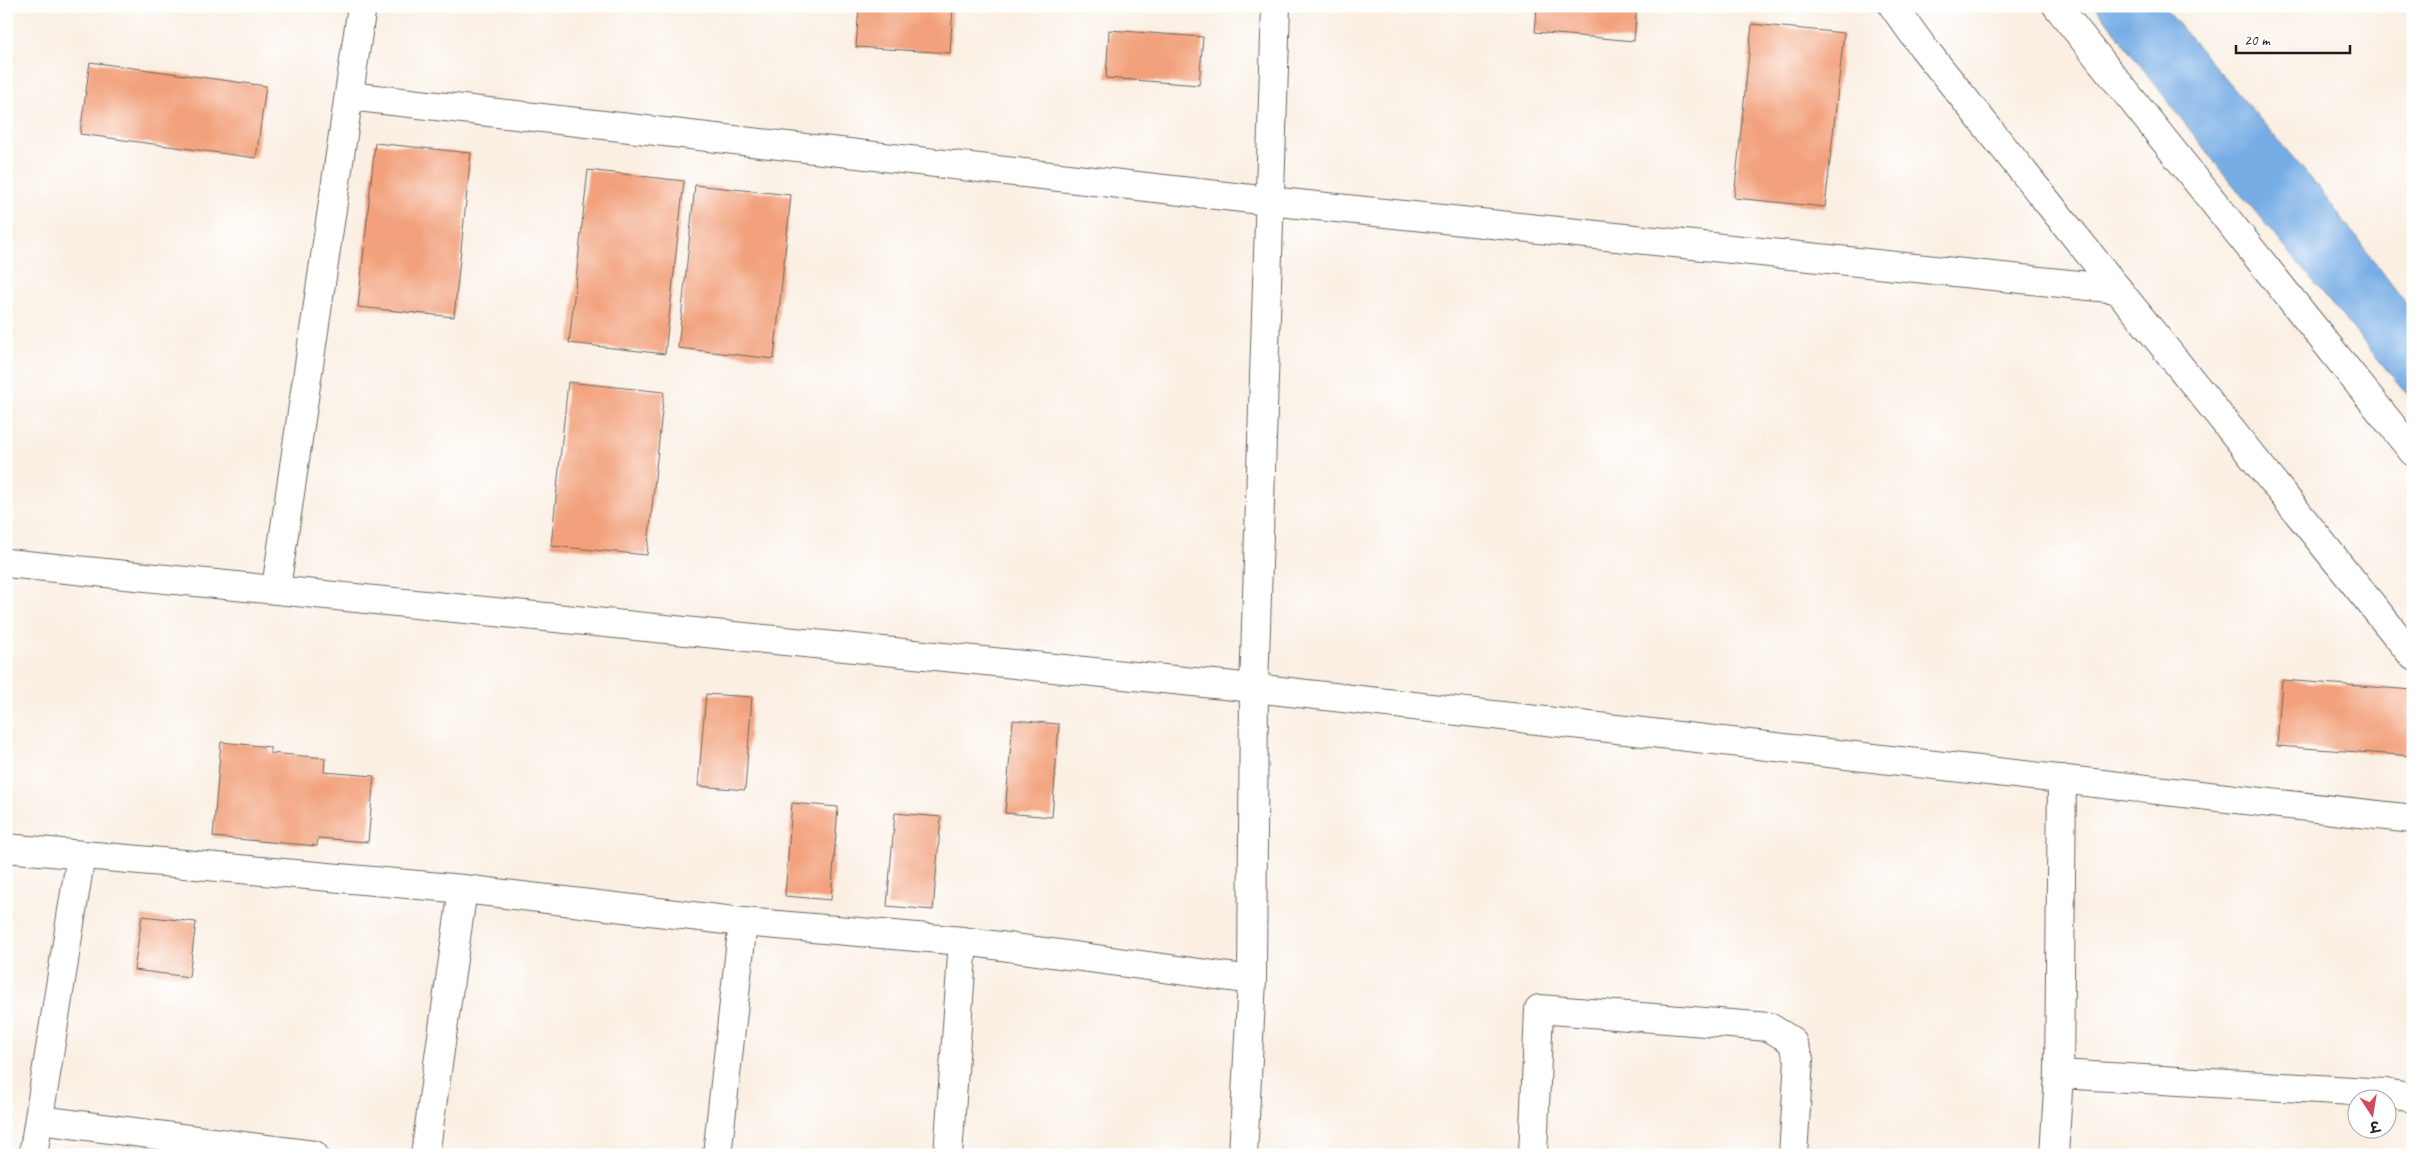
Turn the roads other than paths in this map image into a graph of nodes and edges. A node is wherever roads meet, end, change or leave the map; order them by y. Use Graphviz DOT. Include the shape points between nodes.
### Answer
graph roads {
  1 [pos="362,6"];
  2 [pos="1276,6"];
  3 [pos="1893,6"];
  4 [pos="2057,6"];
  5 [pos="348,96"];
  6 [pos="1270,202"];
  7 [pos="2118,289"];
  8 [pos="2413,452"];
  9 [pos="6,563"];
  10 [pos="276,588"];
  11 [pos="2413,656"];
  12 [pos="1254,688"];
  13 [pos="2062,779"];
  14 [pos="2413,819"];
  15 [pos="6,848"];
  16 [pos="81,855"];
  17 [pos="463,889"];
  18 [pos="743,922"];
  19 [pos="963,941"];
  20 [pos="1252,980"];
  21 [pos="2059,1074"];
  22 [pos="2413,1098"];
  23 [pos="40,1120"];
  24 [pos="34,1155"];
  25 [pos="314,1155"];
  26 [pos="425,1155"];
  27 [pos="717,1155"];
  28 [pos="948,1155"];
  29 [pos="1243,1155"];
  30 [pos="1533,1155"];
  31 [pos="1793,1155"];
  32 [pos="2054,1155"];
  1 -- 5 [label="street"];
  2 -- 6 [label="street"];
  3 -- 7 [label="street"];
  4 -- 8 [label="street"];
  5 -- 6 [label="street"];
  5 -- 10 [label="street"];
  6 -- 7 [label="street"];
  6 -- 12 [label="street"];
  7 -- 11 [label="street"];
  9 -- 10 [label="street"];
  10 -- 12 [label="street"];
  12 -- 13 [label="street"];
  12 -- 20 [label="street"];
  13 -- 14 [label="street"];
  13 -- 21 [label="street"];
  15 -- 16 [label="street"];
  16 -- 17 [label="street"];
  16 -- 23 [label="street"];
  17 -- 18 [label="street"];
  17 -- 26 [label="street"];
  18 -- 19 [label="street"];
  18 -- 27 [label="street"];
  19 -- 20 [label="street"];
  19 -- 28 [label="street"];
  20 -- 29 [label="street"];
  21 -- 22 [label="street" via="2386,1093"];
  21 -- 32 [label="street"];
  23 -- 24 [label="street"];
  23 -- 25 [label="street"];
  30 -- 31 [label="street" via="1540,1009 1768,1027 1792,1040 1798,1059"];
}
